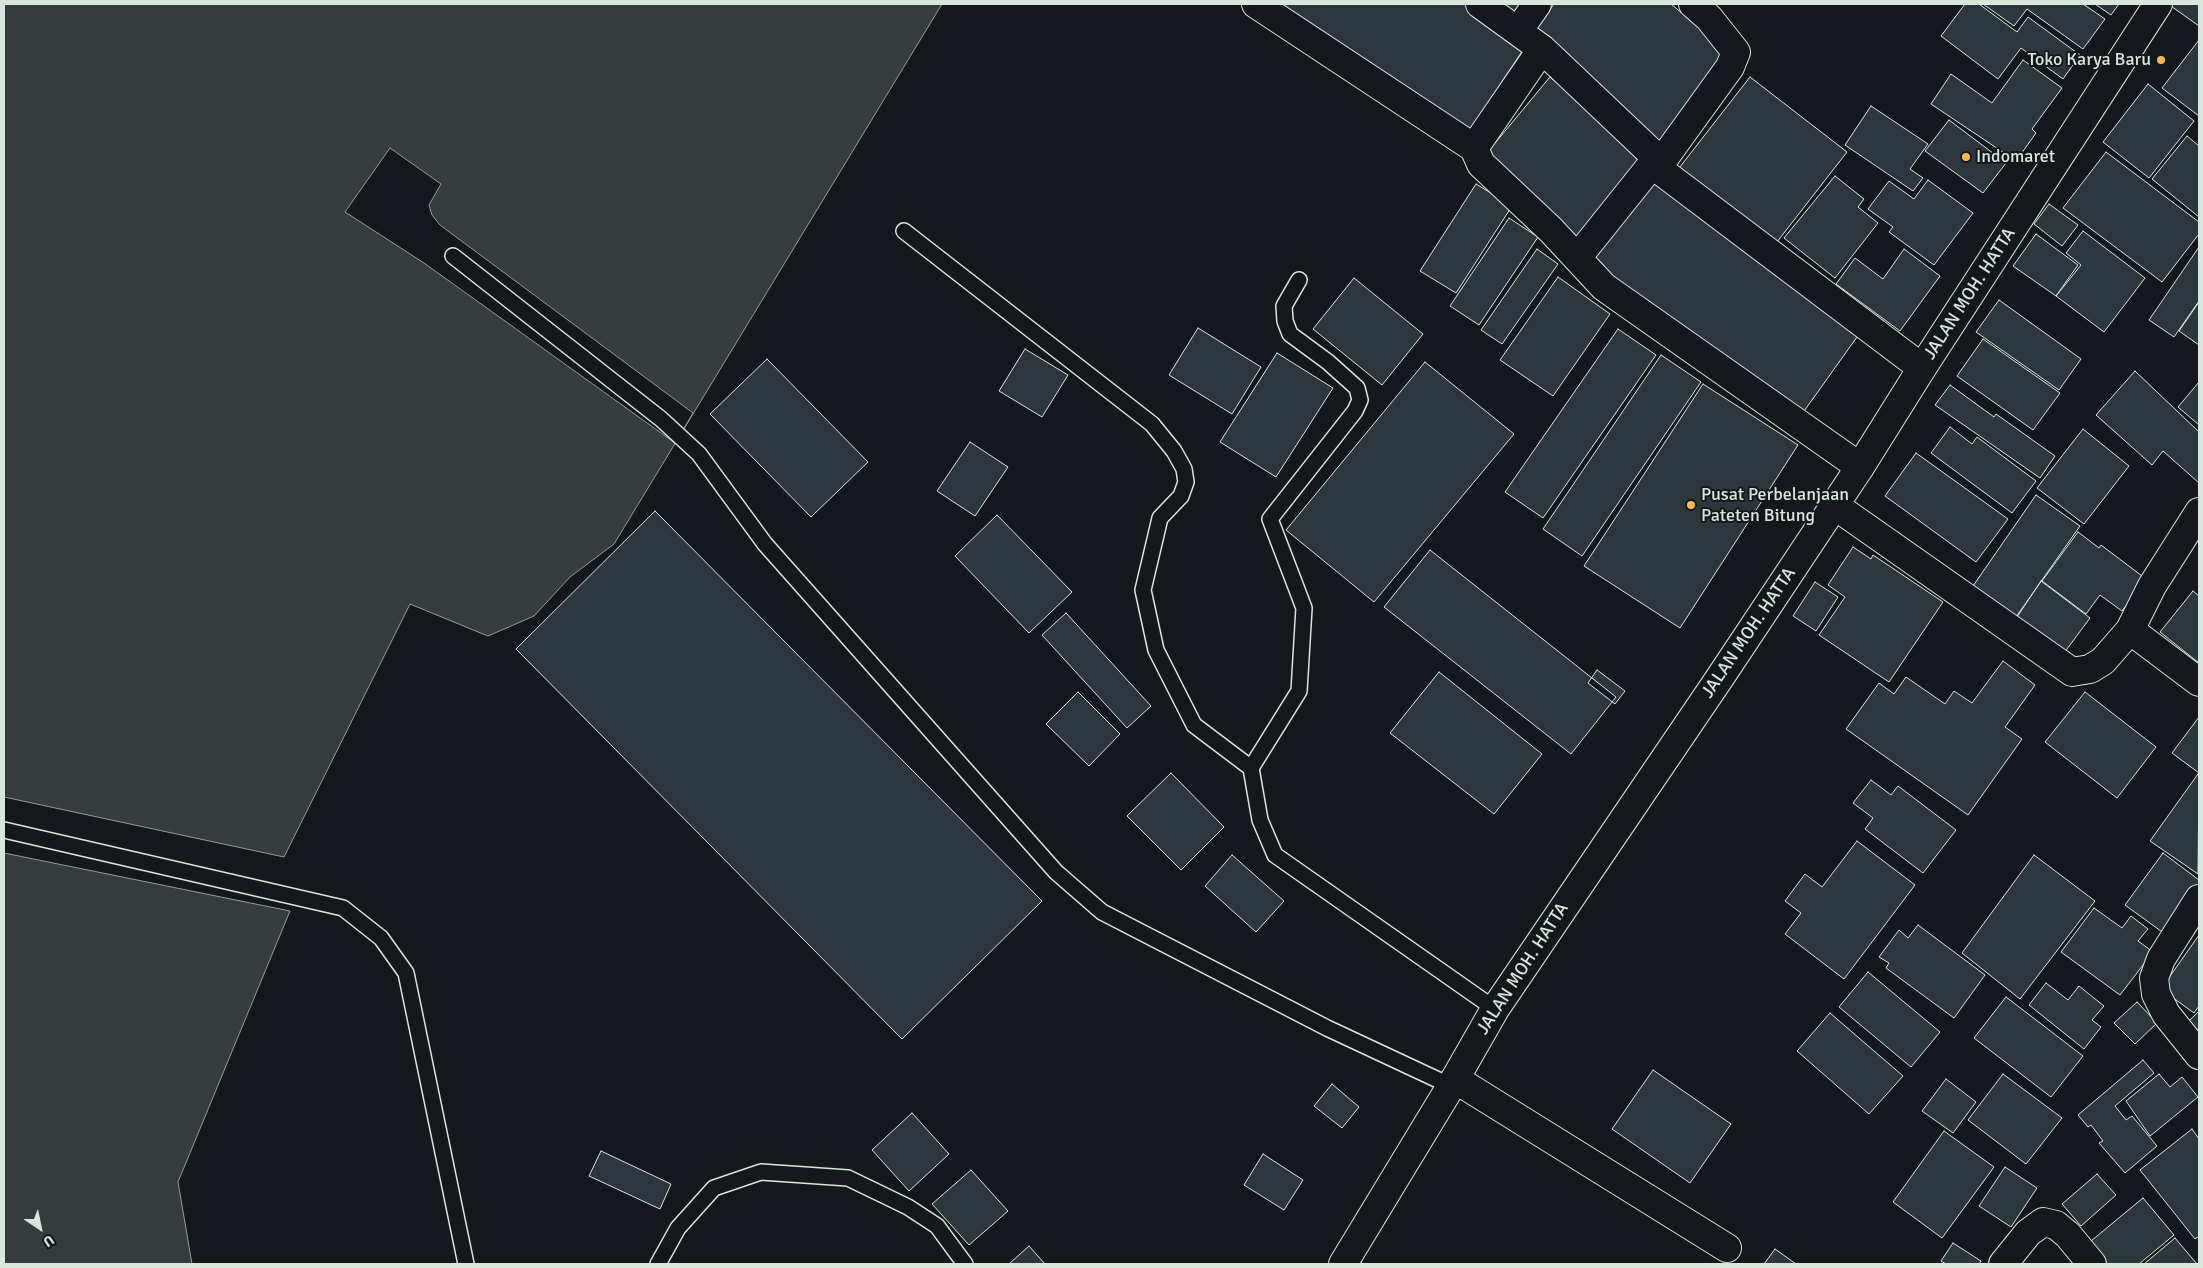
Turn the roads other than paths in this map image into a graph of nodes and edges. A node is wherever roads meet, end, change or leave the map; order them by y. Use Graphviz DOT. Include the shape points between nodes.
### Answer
graph roads {
  1 [pos="1256,4"];
  2 [pos="1480,4"];
  3 [pos="1537,4"];
  4 [pos="1692,4"];
  5 [pos="2158,4"];
  6 [pos="1518,32"];
  7 [pos="1542,49"];
  8 [pos="1474,148"];
  9 [pos="1657,163"];
  10 [pos="904,231"];
  11 [pos="453,256"];
  12 [pos="1577,258"];
  13 [pos="1299,280"];
  14 [pos="1922,368"];
  15 [pos="1860,467"];
  16 [pos="1834,505"];
  17 [pos="2199,512"];
  18 [pos="2130,630"];
  19 [pos="2199,682"];
  20 [pos="1251,768"];
  21 [pos="4,830"];
  22 [pos="2199,899"];
  23 [pos="1494,1009"];
  24 [pos="2199,1055"];
  25 [pos="1453,1083"];
  26 [pos="1727,1248"];
  27 [pos="466,1264"];
  28 [pos="658,1264"];
  29 [pos="965,1264"];
  30 [pos="1343,1264"];
  31 [pos="2003,1264"];
  32 [pos="2092,1264"];
  1 -- 8 [label="main road"];
  2 -- 6 [label="main road"];
  3 -- 6 [label="main road"];
  4 -- 9 [label="main road" via="1709,18 1736,52 1730,67"];
  5 -- 14 [label="main road, JALAN MOH. HATTA"];
  6 -- 7 [label="main road"];
  7 -- 8 [label="main road"];
  7 -- 9 [label="main road"];
  8 -- 12 [label="main road" via="1481,164"];
  9 -- 12 [label="main road"];
  9 -- 14 [label="main road"];
  10 -- 20 [label="lane" via="1152,424 1174,451 1184,469 1186,482 1181,496 1160,518 1143,590 1156,650 1194,725"];
  11 -- 25 [label="lane" via="661,419 699,454 772,552 1056,872 1102,912 1327,1028"];
  12 -- 15 [label="main road" via="1604,287"];
  13 -- 20 [label="lane" via="1284,306 1290,334 1358,388 1360,400 1355,411 1270,519 1304,608 1299,691"];
  14 -- 15 [label="main road, JALAN MOH. HATTA"];
  15 -- 16 [label="main road, JALAN MOH. HATTA"];
  16 -- 18 [label="main road" via="2072,672 2090,669 2103,661"];
  16 -- 23 [label="main road, JALAN MOH. HATTA"];
  17 -- 18 [label="main road" via="2152,586"];
  18 -- 19 [label="main road"];
  20 -- 23 [label="lane" via="1260,820 1275,855"];
  21 -- 27 [label="lane" via="343,908 381,938 406,973"];
  22 -- 24 [label="main road" via="2161,959 2154,978 2156,994 2166,1014"];
  23 -- 25 [label="main road, JALAN MOH. HATTA"];
  25 -- 26 [label="main road"];
  25 -- 30 [label="main road, JALAN MOH. HATTA"];
  28 -- 29 [label="lane" via="678,1228 714,1188 761,1172 848,1178 908,1207 937,1226"];
  31 -- 32 [label="main road" via="2028,1233 2043,1222 2056,1225 2068,1235"];
}
